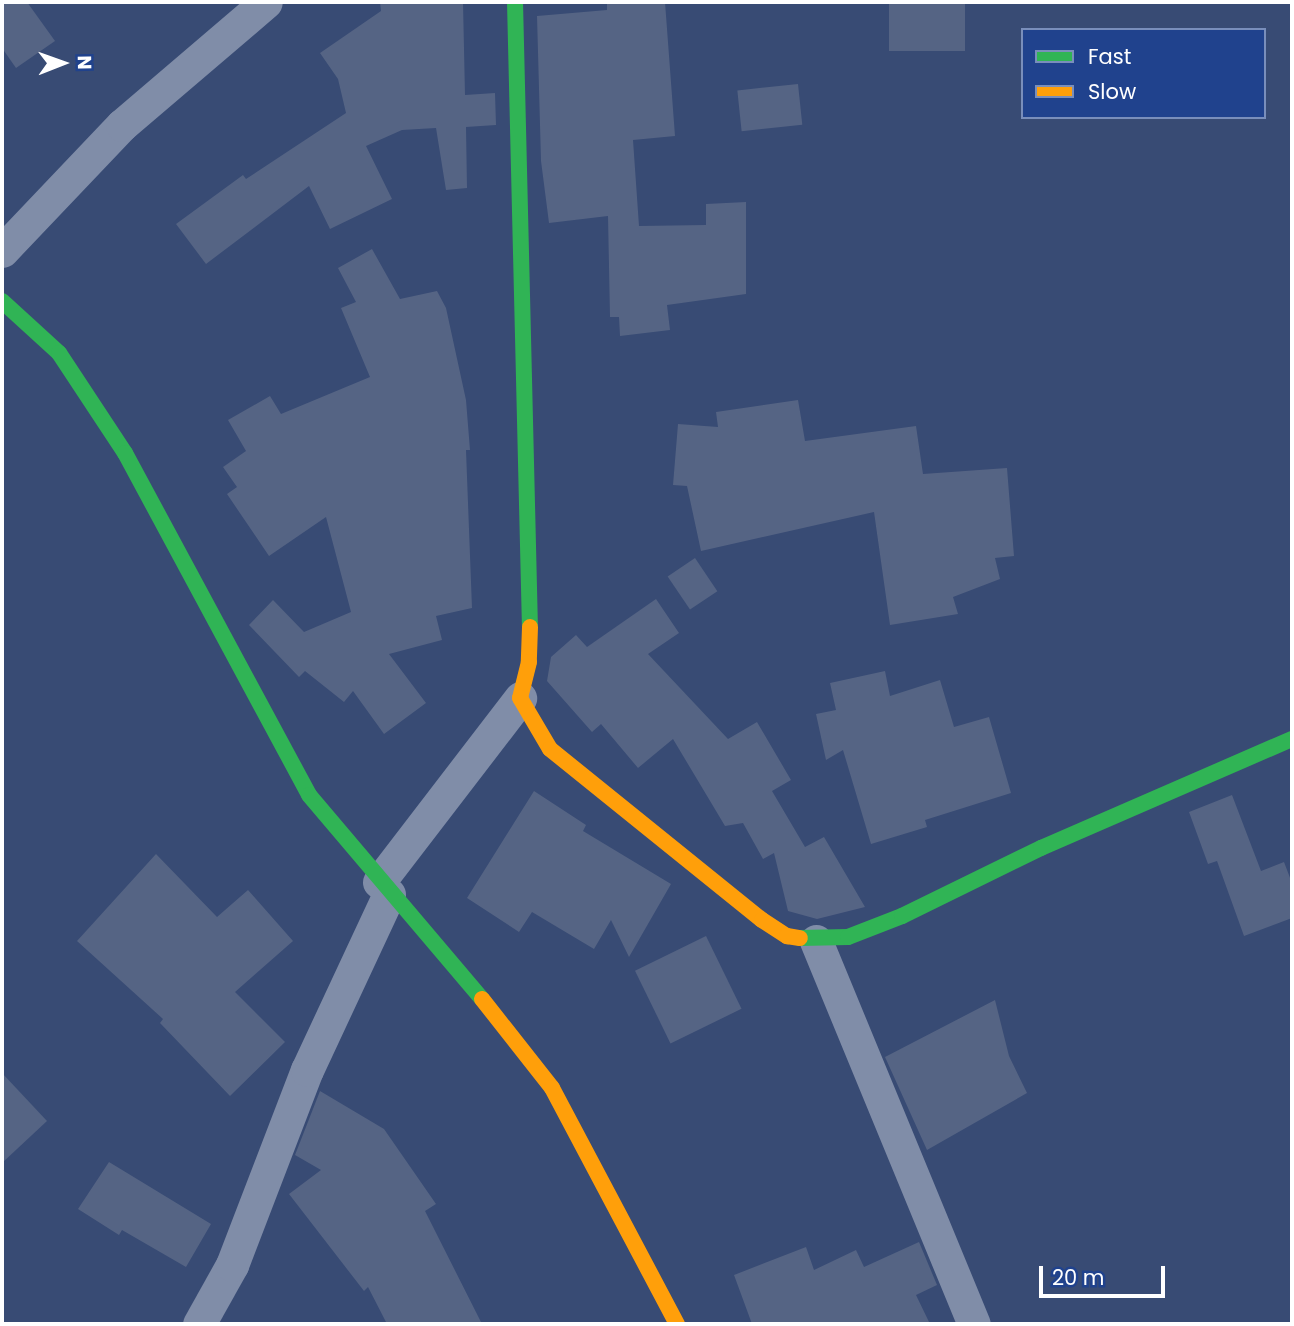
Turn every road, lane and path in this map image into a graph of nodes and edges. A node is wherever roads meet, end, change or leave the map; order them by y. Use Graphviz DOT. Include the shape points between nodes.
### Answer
graph roads {
  1 [pos="266,2"];
  2 [pos="515,2"];
  3 [pos="2,251"];
  4 [pos="2,301"];
  5 [pos="520,698"];
  6 [pos="1292,739"];
  7 [pos="384,888"];
  8 [pos="816,941"];
  9 [pos="199,1324"];
  10 [pos="677,1324"];
  11 [pos="974,1324"];
  1 -- 3 [label="street" via="122,125"];
  2 -- 5 [label="street" via="530,603 529,662"];
  4 -- 7 [label="street" via="59,353 125,453 310,794"];
  5 -- 7 [label="street"];
  5 -- 8 [label="street" via="550,749 762,920 787,936"];
  6 -- 8 [label="street" via="1041,848 902,916 848,937"];
  7 -- 9 [label="street" via="232,1265"];
  7 -- 10 [label="street" via="464,975 552,1088"];
  8 -- 11 [label="street"];
}
